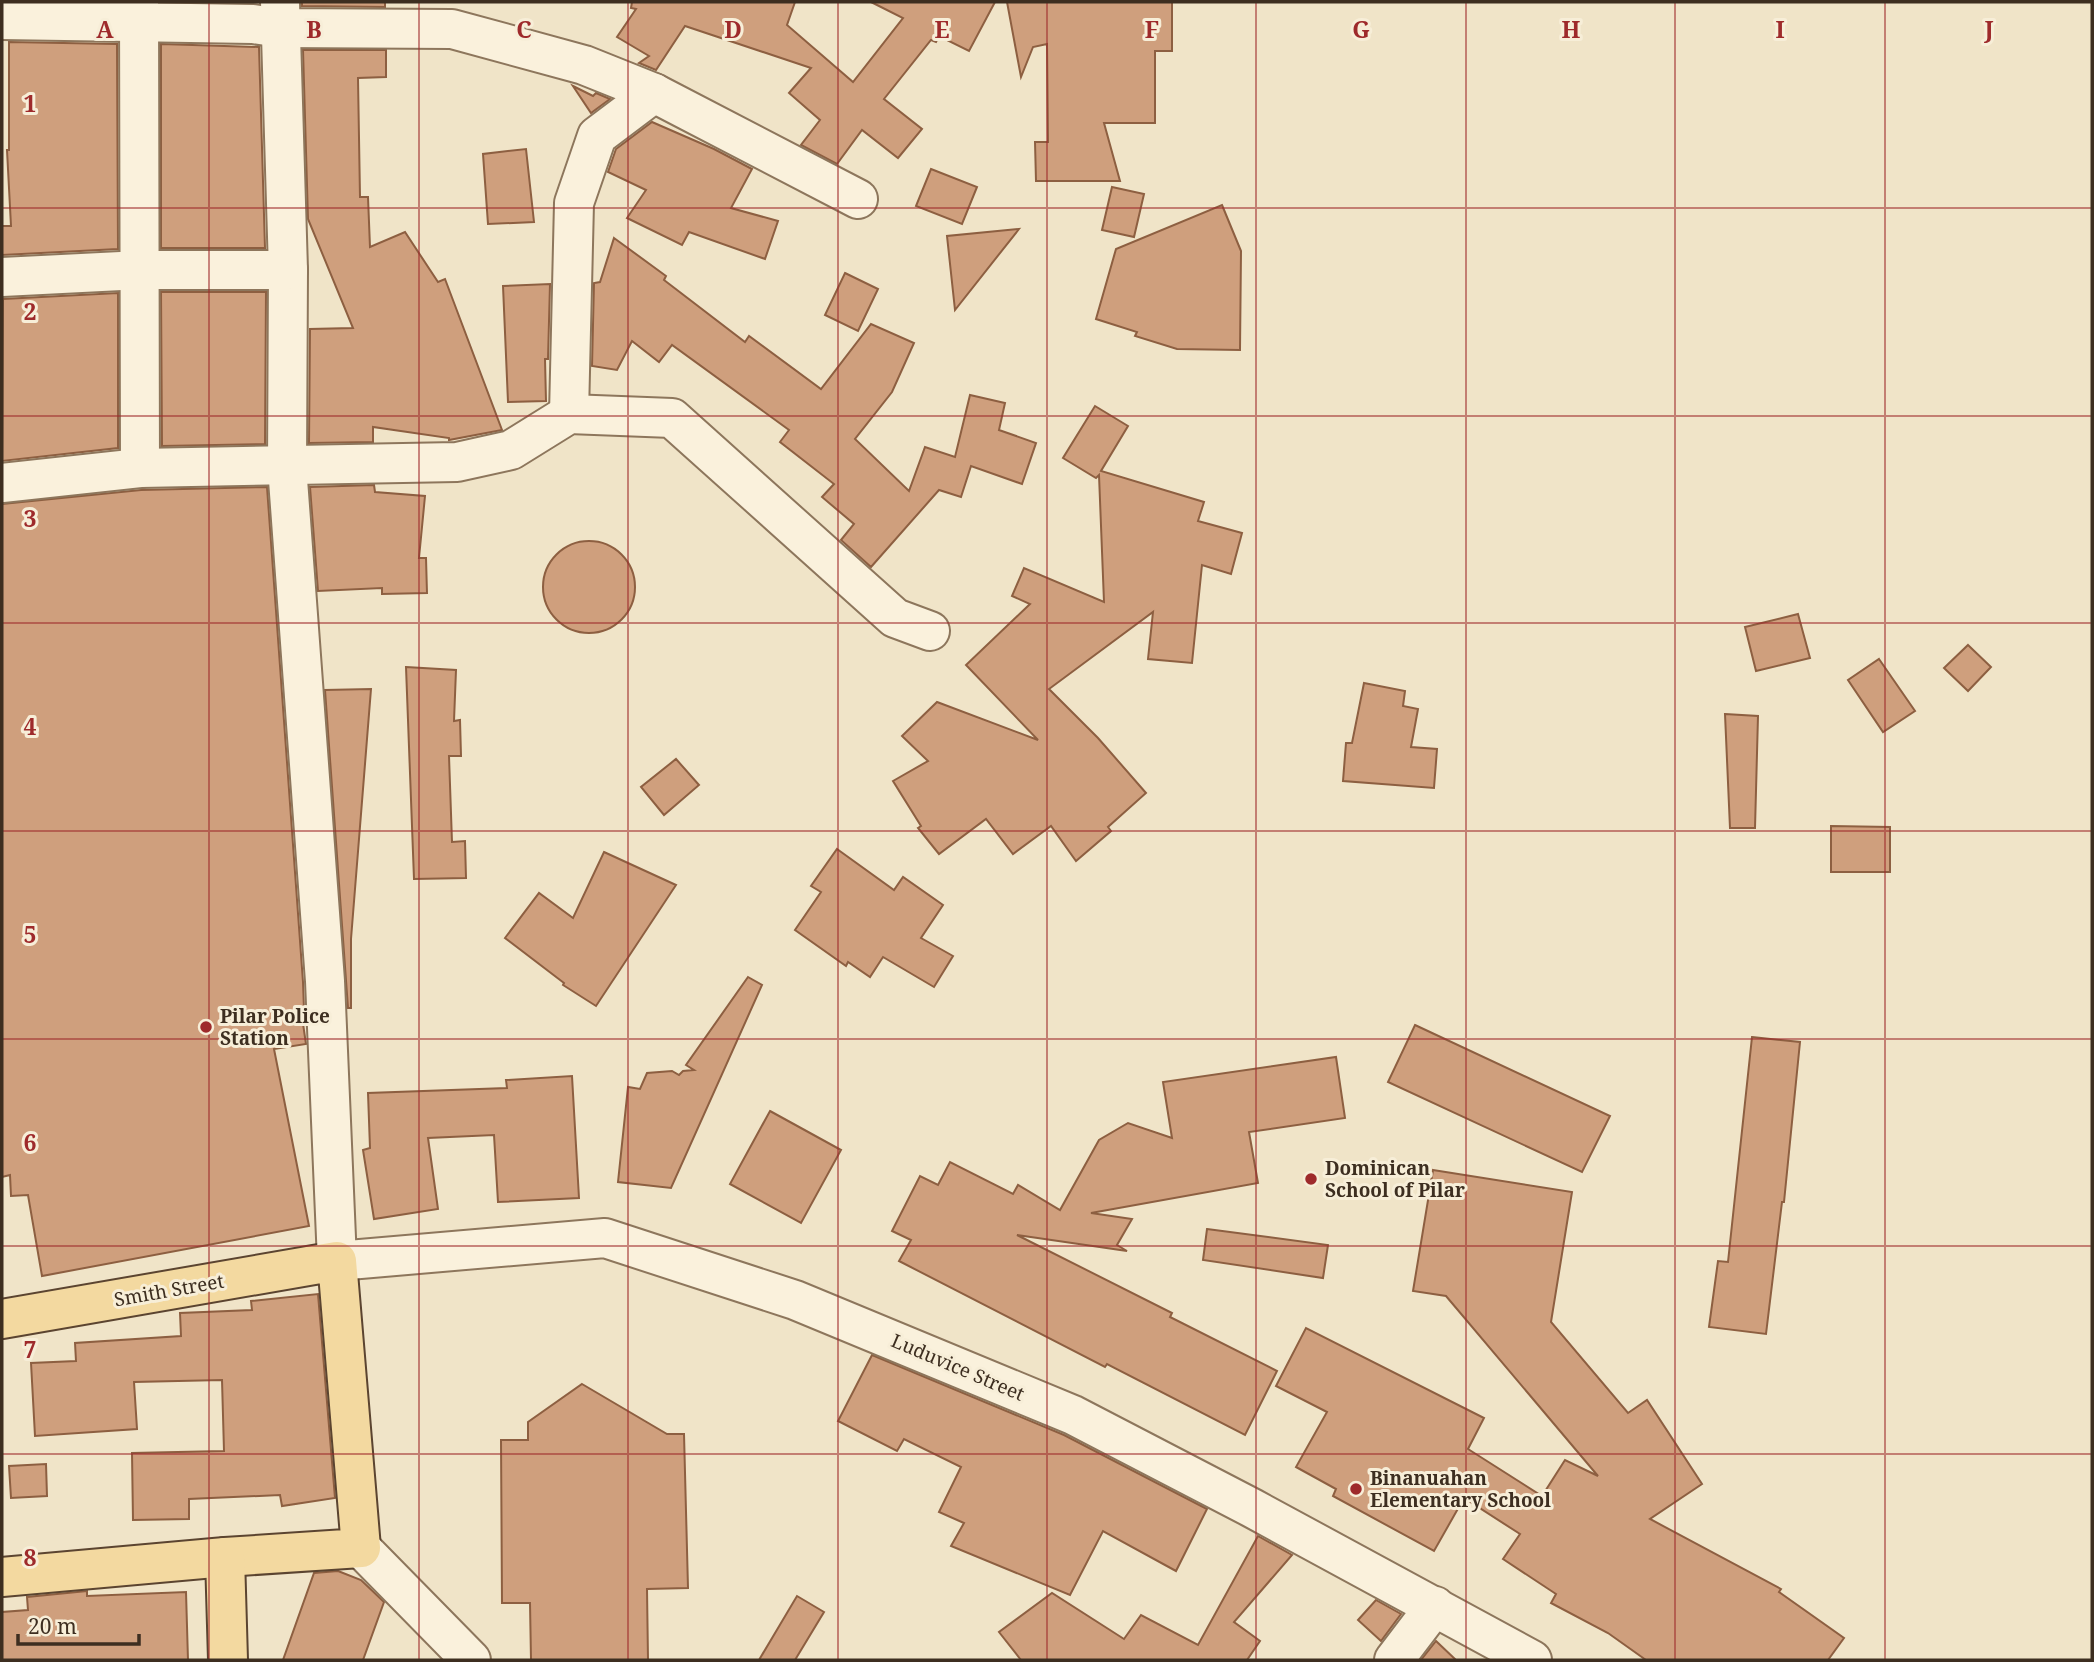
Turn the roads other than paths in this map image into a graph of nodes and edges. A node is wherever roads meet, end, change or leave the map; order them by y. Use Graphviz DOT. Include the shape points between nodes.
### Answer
graph roads {
  1 [pos="139,12"];
  2 [pos="280,15"];
  3 [pos="2,20"];
  4 [pos="654,93"];
  5 [pos="858,199"];
  6 [pos="288,270"];
  7 [pos="141,271"];
  8 [pos="2,277"];
  9 [pos="569,414"];
  10 [pos="287,466"];
  11 [pos="140,468"];
  12 [pos="2,483"];
  13 [pos="930,631"];
  14 [pos="337,1262"];
  15 [pos="2,1319"];
  16 [pos="361,1548"];
  17 [pos="225,1557"];
  18 [pos="2,1577"];
  19 [pos="1435,1606"];
  20 [pos="228,1660"];
  21 [pos="471,1660"];
  22 [pos="1394,1660"];
  23 [pos="1532,1660"];
  1 -- 2 [label="street" via="254,24"];
  1 -- 3 [label="street"];
  1 -- 7 [label="street"];
  2 -- 4 [label="street" via="452,29 584,65"];
  2 -- 6 [label="street"];
  4 -- 5 [label="street"];
  4 -- 9 [label="street" via="597,136 574,203"];
  6 -- 7 [label="street"];
  6 -- 10 [label="street"];
  7 -- 8 [label="street"];
  7 -- 11 [label="street"];
  9 -- 10 [label="street" via="511,450 457,462"];
  9 -- 13 [label="street" via="672,418 895,618"];
  10 -- 11 [label="street"];
  10 -- 14 [label="street" via="324,981"];
  11 -- 12 [label="street"];
  14 -- 15 [label="main road, Smith Street"];
  14 -- 16 [label="main road"];
  14 -- 19 [label="street, Luduvice Street" via="605,1238 795,1300 1073,1415"];
  16 -- 17 [label="main road"];
  16 -- 21 [label="street"];
  17 -- 18 [label="main road"];
  17 -- 20 [label="main road"];
  19 -- 22 [label="street"];
  19 -- 23 [label="street, Luduvice Street"];
}
